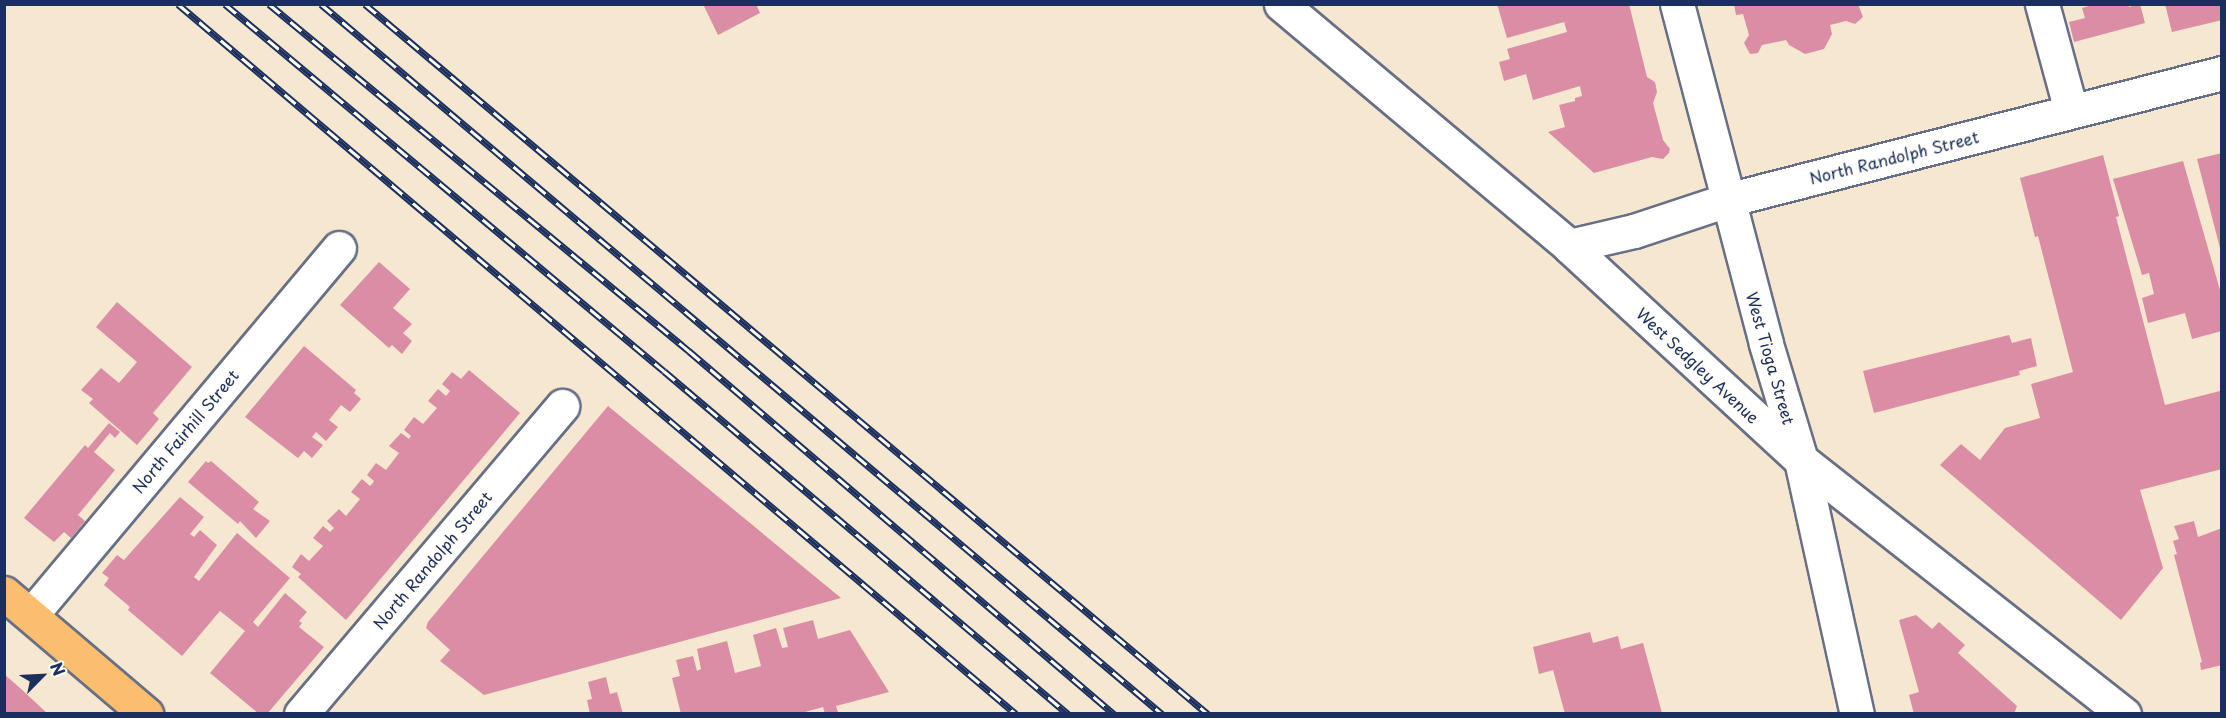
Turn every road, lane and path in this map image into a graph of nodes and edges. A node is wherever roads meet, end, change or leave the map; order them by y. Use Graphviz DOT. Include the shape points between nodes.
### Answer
graph roads {
  1 [pos="1281,4"];
  2 [pos="1677,4"];
  3 [pos="2042,4"];
  4 [pos="2222,73"];
  5 [pos="2070,111"];
  6 [pos="1727,200"];
  7 [pos="1569,246"];
  8 [pos="339,248"];
  9 [pos="562,406"];
  10 [pos="1802,460"];
  11 [pos="4,593"];
  12 [pos="31,615"];
  13 [pos="146,714"];
  14 [pos="301,714"];
  15 [pos="1857,714"];
  16 [pos="2124,714"];
  1 -- 7 [label="street, West Sedgley Avenue"];
  2 -- 6 [label="street, West Tioga Street"];
  3 -- 5 [label="street"];
  4 -- 5 [label="street, North Randolph Street"];
  5 -- 6 [label="street, North Randolph Street"];
  6 -- 7 [label="street, North Randolph Street" via="1634,231"];
  6 -- 10 [label="street, West Tioga Street"];
  7 -- 10 [label="street, West Sedgley Avenue"];
  8 -- 12 [label="street, North Fairhill Street"];
  9 -- 14 [label="street, North Randolph Street"];
  10 -- 15 [label="street, West Tioga Street"];
  10 -- 16 [label="street, West Sedgley Avenue"];
  11 -- 12 [label="main road"];
  12 -- 13 [label="main road"];
}
